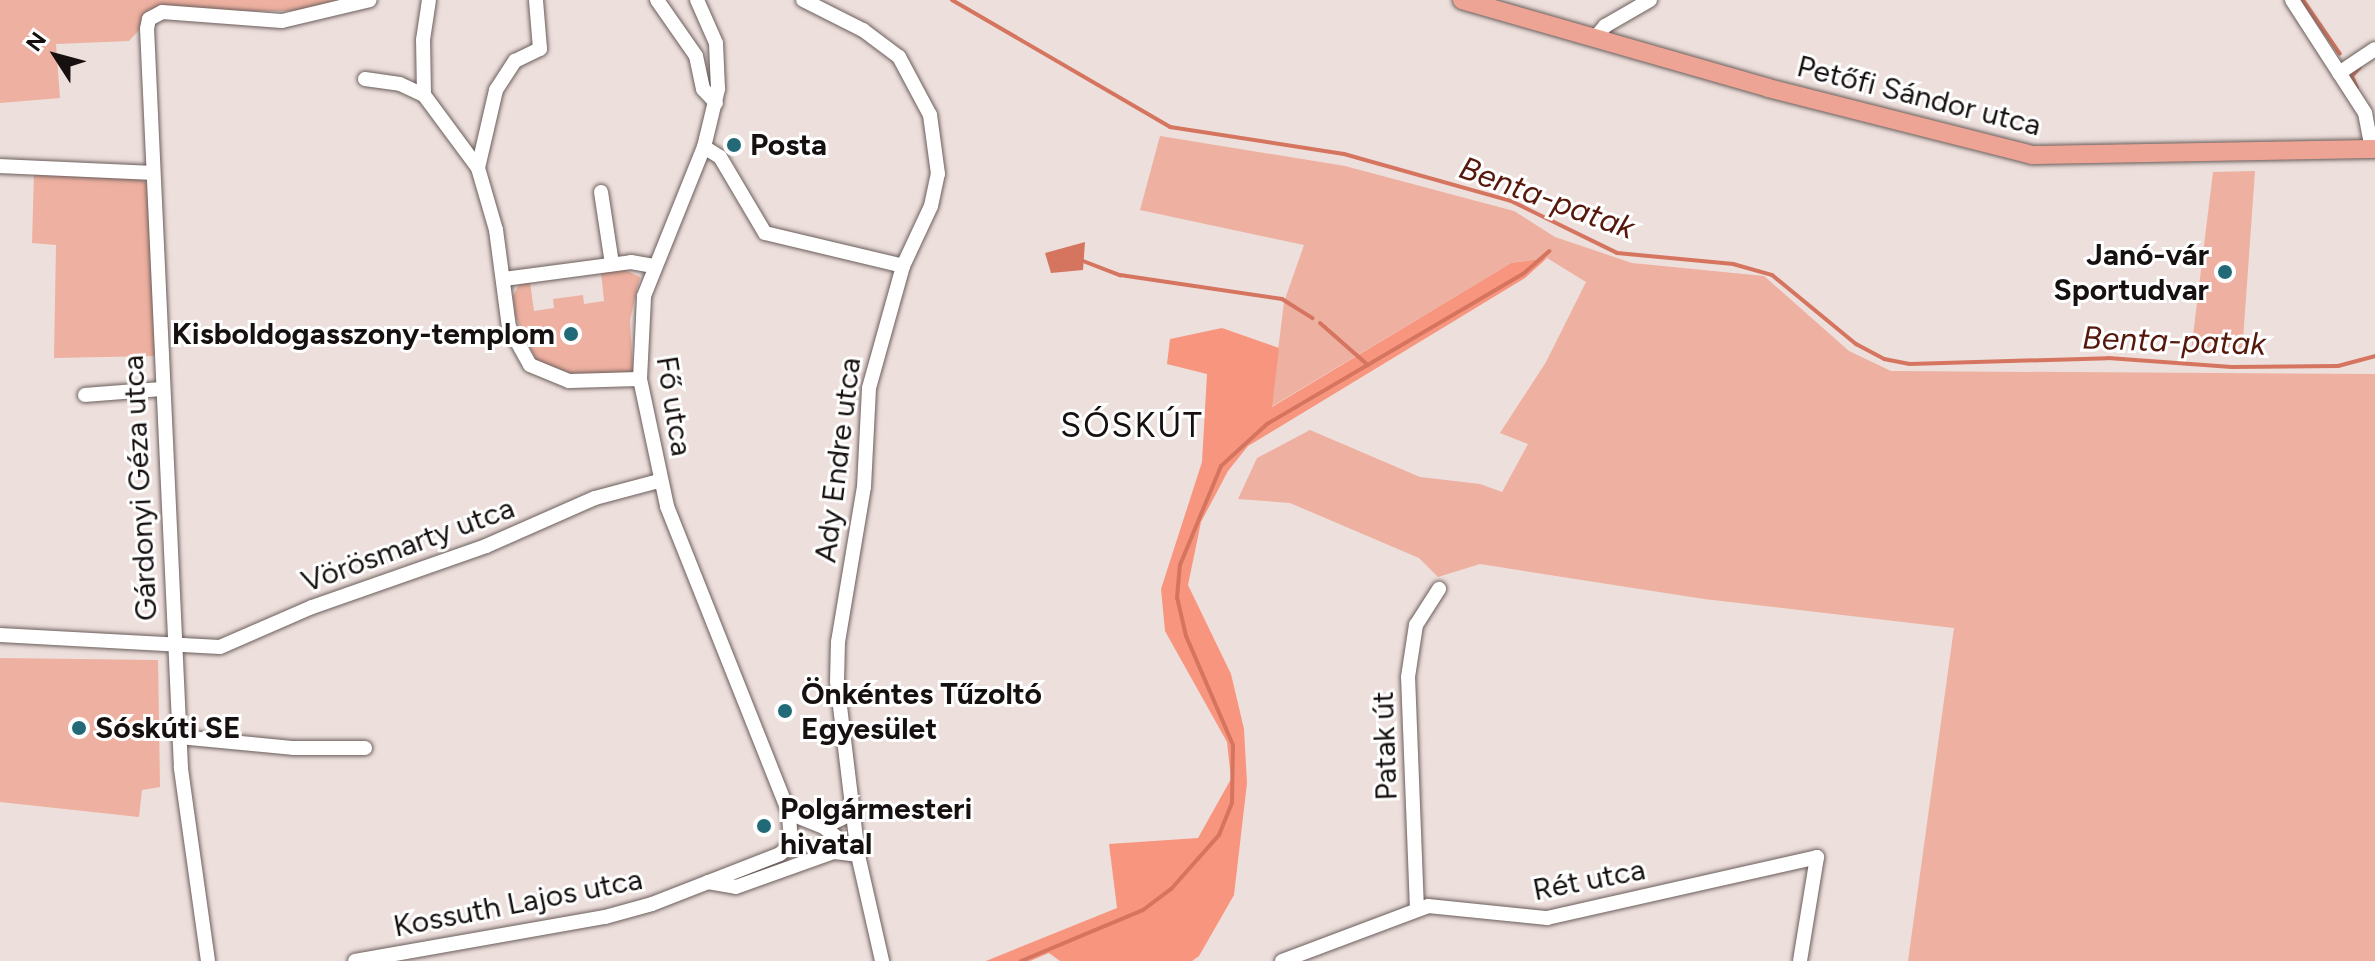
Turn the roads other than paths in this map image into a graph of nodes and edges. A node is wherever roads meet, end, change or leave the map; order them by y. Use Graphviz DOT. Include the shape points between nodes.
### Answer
graph roads {
  1 [pos="370,0"];
  2 [pos="429,0"];
  3 [pos="536,0"];
  4 [pos="657,0"];
  5 [pos="697,0"];
  6 [pos="803,0"];
  7 [pos="1462,0"];
  8 [pos="1650,0"];
  9 [pos="2292,0"];
  10 [pos="1505,6"];
  11 [pos="1595,38"];
  12 [pos="2375,49"];
  13 [pos="2339,73"];
  14 [pos="365,79"];
  15 [pos="424,95"];
  16 [pos="716,103"];
  17 [pos="481,141"];
  18 [pos="463,145"];
  19 [pos="704,147"];
  20 [pos="2374,149"];
  21 [pos="0,166"];
  22 [pos="478,168"];
  23 [pos="153,173"];
  24 [pos="601,192"];
  25 [pos="612,264"];
  26 [pos="654,266"];
  27 [pos="903,266"];
  28 [pos="504,279"];
  29 [pos="640,379"];
  30 [pos="161,389"];
  31 [pos="85,395"];
  32 [pos="659,481"];
  33 [pos="1439,589"];
  34 [pos="0,635"];
  35 [pos="175,647"];
  36 [pos="179,737"];
  37 [pos="365,748"];
  38 [pos="789,813"];
  39 [pos="853,813"];
  40 [pos="824,827"];
  41 [pos="858,855"];
  42 [pos="708,882"];
  43 [pos="1417,910"];
  44 [pos="212,958"];
  45 [pos="355,961"];
  46 [pos="882,961"];
  47 [pos="1282,961"];
  48 [pos="1800,961"];
  1 -- 23 [label="street, Gárdonyi Géza utca" via="282,21 162,12 149,19"];
  2 -- 15 [label="street"];
  3 -- 17 [label="street" via="540,49 520,56 496,90"];
  4 -- 16 [label="street" via="696,56 703,89"];
  5 -- 16 [label="street, Fő utca" via="719,59"];
  6 -- 27 [label="street, Ady Endre utca" via="890,48 927,106 938,174 931,206"];
  7 -- 10 [label="main road, Petőfi Sándor utca"];
  8 -- 11 [label="street" via="1605,26"];
  9 -- 13 [label="street"];
  10 -- 11 [label="main road, Petőfi Sándor utca"];
  11 -- 20 [label="main road, Petőfi Sándor utca" via="1958,140 2032,155"];
  12 -- 13 [label="street"];
  13 -- 20 [label="street" via="2367,118"];
  14 -- 15 [label="street" via="400,84"];
  15 -- 18 [label="street"];
  16 -- 19 [label="street, Fő utca"];
  17 -- 18 [label="street"];
  17 -- 22 [label="street"];
  18 -- 22 [label="street"];
  19 -- 26 [label="street, Fő utca"];
  19 -- 27 [label="street" via="720,157 765,233"];
  21 -- 23 [label="street"];
  22 -- 28 [label="street"];
  23 -- 30 [label="street, Gárdonyi Géza utca"];
  24 -- 25 [label="street"];
  25 -- 26 [label="street"];
  25 -- 28 [label="street"];
  26 -- 29 [label="street, Fő utca" via="640,316"];
  27 -- 39 [label="street, Ady Endre utca" via="869,388 864,487 836,663"];
  28 -- 29 [label="street" via="509,327 530,365 569,381"];
  29 -- 32 [label="street, Fő utca"];
  30 -- 31 [label="street"];
  30 -- 35 [label="street, Gárdonyi Géza utca"];
  32 -- 35 [label="street, Vörösmarty utca" via="595,498 486,546 312,607 237,643"];
  32 -- 38 [label="street, Fő utca"];
  33 -- 43 [label="street, Patak út" via="1416,625 1408,677"];
  34 -- 35 [label="street, Vörösmarty utca" via="110,637"];
  35 -- 36 [label="street, Gárdonyi Géza utca"];
  36 -- 37 [label="street" via="294,748"];
  36 -- 44 [label="street, Gárdonyi Géza utca"];
  38 -- 40 [label="street"];
  38 -- 42 [label="street, Kossuth Lajos utca" via="794,838 786,850"];
  39 -- 40 [label="street"];
  39 -- 41 [label="street, Ady Endre utca"];
  40 -- 41 [label="street"];
  41 -- 42 [label="street" via="834,852 736,887"];
  41 -- 46 [label="street, Ady Endre utca"];
  42 -- 45 [label="street, Kossuth Lajos utca" via="605,917"];
  43 -- 47 [label="street, Rét utca"];
  43 -- 48 [label="street, Rét utca" via="1443,905 1518,919 1547,918 1817,857"];
}
